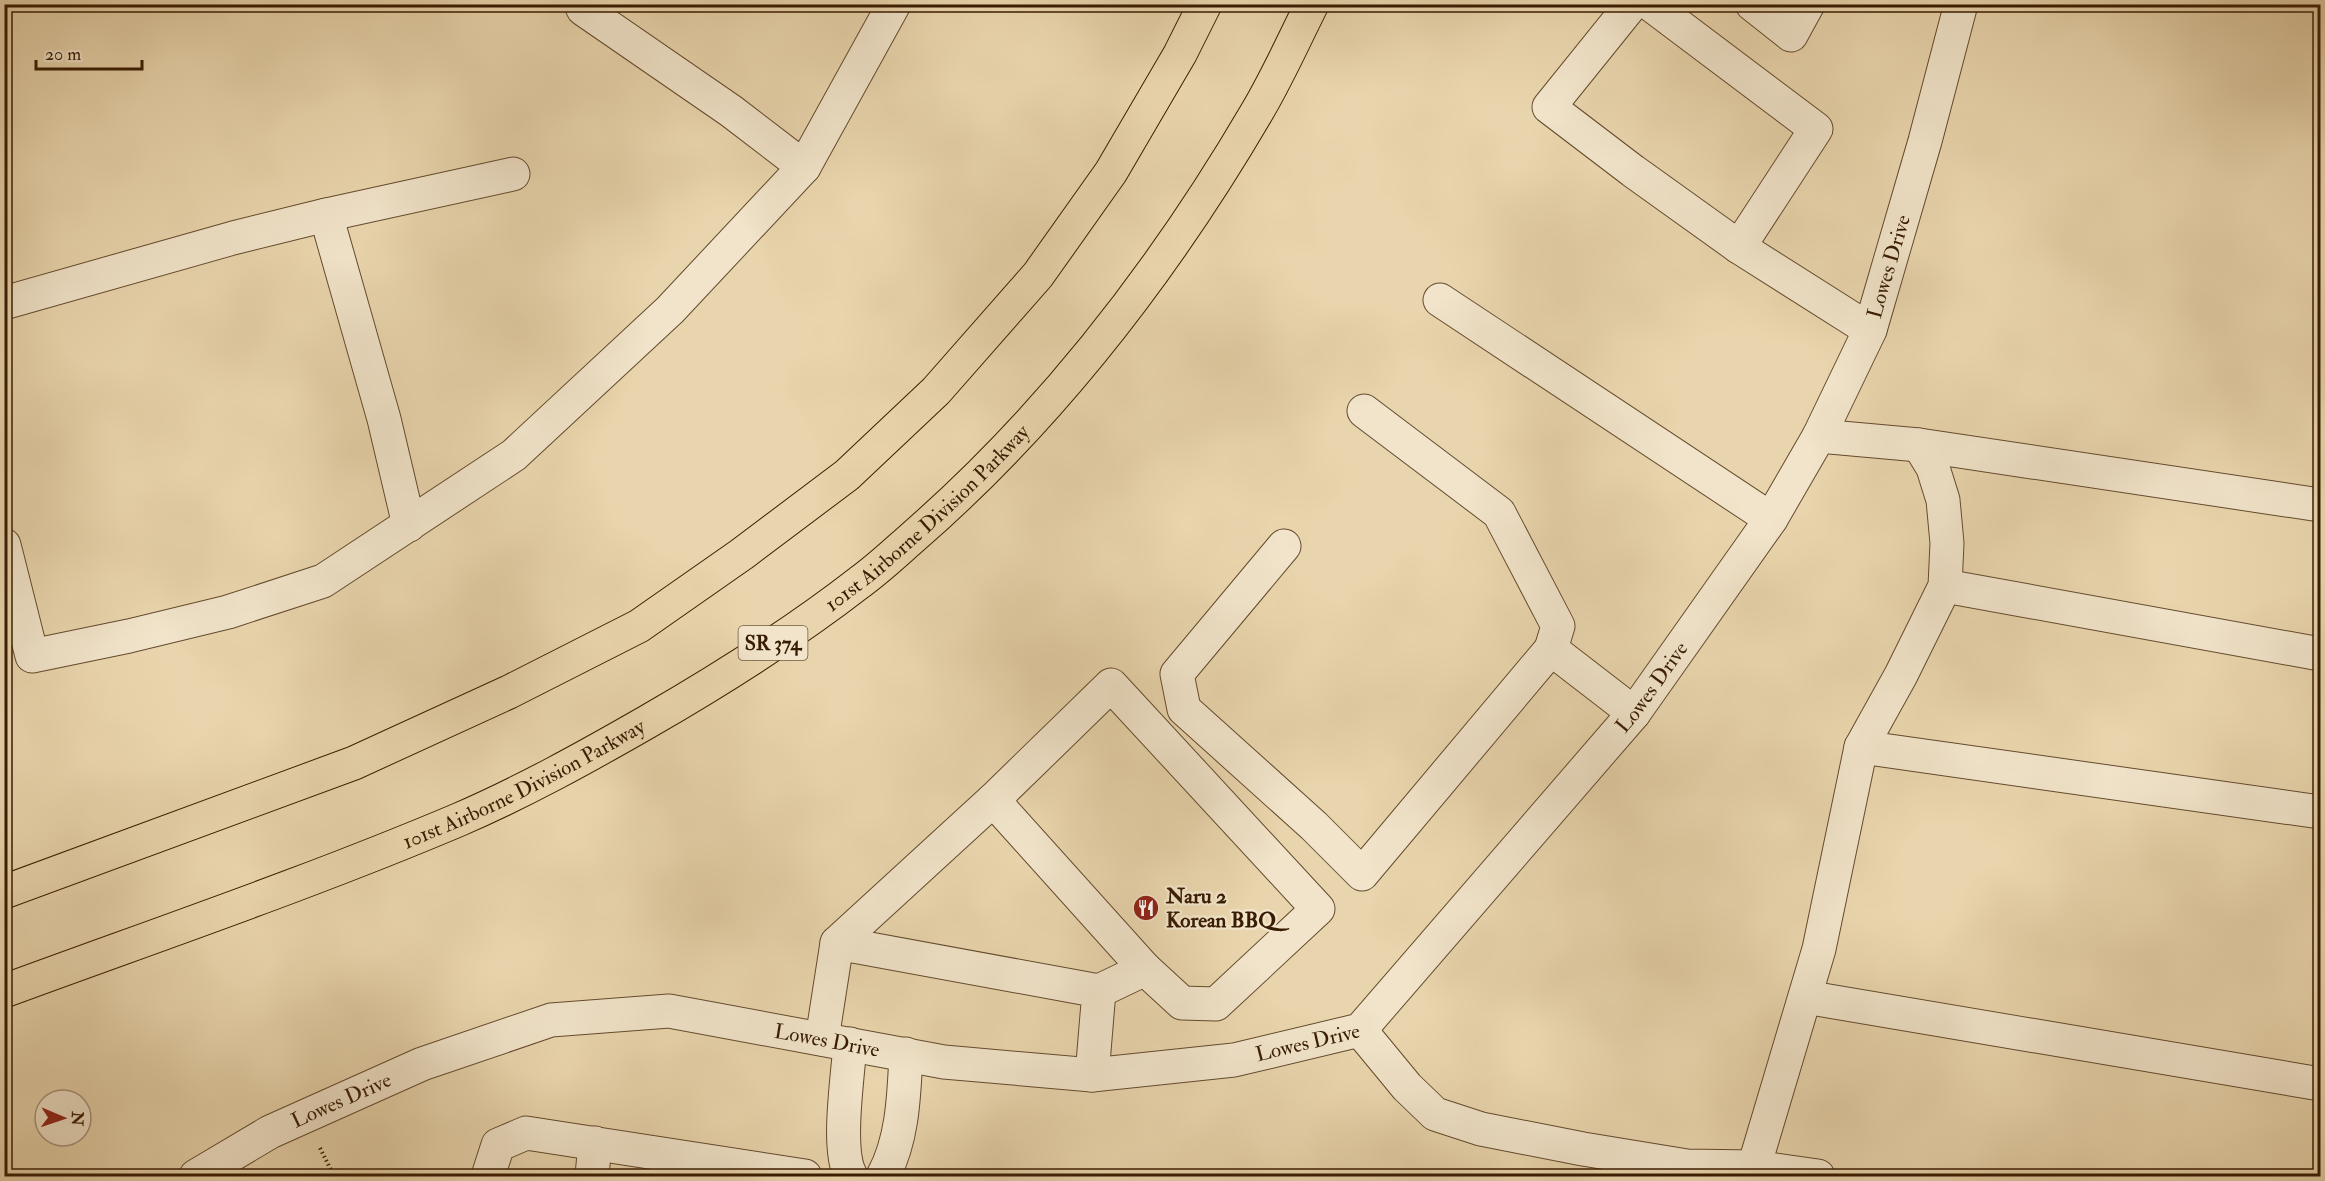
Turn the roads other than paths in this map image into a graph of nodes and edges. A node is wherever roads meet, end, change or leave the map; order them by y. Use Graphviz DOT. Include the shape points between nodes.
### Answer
graph roads {
  1 [pos="581,4"];
  2 [pos="894,4"];
  3 [pos="1206,4"];
  4 [pos="1312,4"];
  5 [pos="1632,4"];
  6 [pos="1650,4"];
  7 [pos="1752,4"];
  8 [pos="1808,4"];
  9 [pos="1961,4"];
  10 [pos="804,167"];
  11 [pos="513,174"];
  12 [pos="326,215"];
  13 [pos="1739,247"];
  14 [pos="1440,300"];
  15 [pos="4,303"];
  16 [pos="1870,330"];
  17 [pos="1364,411"];
  18 [pos="1819,436"];
  19 [pos="1919,445"];
  20 [pos="2320,505"];
  21 [pos="1771,519"];
  22 [pos="409,525"];
  23 [pos="4,545"];
  24 [pos="1284,546"];
  25 [pos="1945,586"];
  26 [pos="1551,649"];
  27 [pos="2320,654"];
  28 [pos="18,660"];
  29 [pos="1634,713"];
  30 [pos="1861,747"];
  31 [pos="993,800"];
  32 [pos="2320,812"];
  33 [pos="4,892"];
  34 [pos="837,943"];
  35 [pos="1145,969"];
  36 [pos="4,991"];
  37 [pos="1099,991"];
  38 [pos="1805,997"];
  39 [pos="1360,1030"];
  40 [pos="836,1041"];
  41 [pos="906,1054"];
  42 [pos="1092,1075"];
  43 [pos="2320,1084"];
  44 [pos="595,1143"];
  45 [pos="1754,1167"];
  46 [pos="196,1176"];
  47 [pos="488,1176"];
  48 [pos="592,1176"];
  49 [pos="805,1176"];
  50 [pos="851,1176"];
  51 [pos="883,1176"];
  52 [pos="1818,1176"];
  1 -- 10 [label="street"];
  2 -- 10 [label="street"];
  3 -- 33 [label="highway" via="1111,172 1038,274 936,391 847,475 742,554 639,626 509,692 354,763"];
  4 -- 36 [label="highway, 101st Airborne Division Parkway / SR 374" via="1254,116 1196,211 1124,311 1037,416 954,501 862,581 688,698 589,755 461,818 302,882"];
  5 -- 13 [label="street" via="1549,107"];
  6 -- 13 [label="street" via="1816,129"];
  7 -- 8 [label="street" via="1791,35"];
  9 -- 16 [label="street, Lowes Drive"];
  10 -- 22 [label="street" via="670,310 514,455"];
  11 -- 12 [label="street"];
  12 -- 15 [label="street"];
  12 -- 22 [label="street" via="384,418"];
  13 -- 16 [label="street"];
  14 -- 21 [label="street"];
  16 -- 18 [label="street, Lowes Drive"];
  17 -- 26 [label="street" via="1499,513 1558,626"];
  18 -- 19 [label="street"];
  18 -- 21 [label="street, Lowes Drive"];
  19 -- 20 [label="street"];
  19 -- 25 [label="street" via="1933,468 1943,500"];
  21 -- 29 [label="street, Lowes Drive"];
  22 -- 28 [label="street" via="323,581 228,612"];
  23 -- 28 [label="street"];
  24 -- 26 [label="street" via="1177,674 1184,709 1362,874"];
  25 -- 27 [label="street"];
  25 -- 30 [label="street"];
  26 -- 29 [label="street"];
  29 -- 39 [label="street, Lowes Drive"];
  30 -- 32 [label="street"];
  30 -- 38 [label="street" via="1819,949"];
  31 -- 34 [label="street"];
  31 -- 35 [label="street"];
  31 -- 35 [label="street" via="1111,685 1318,909 1216,1004 1182,1003"];
  34 -- 37 [label="street"];
  34 -- 40 [label="street"];
  35 -- 37 [label="street"];
  37 -- 42 [label="street"];
  38 -- 43 [label="street"];
  38 -- 45 [label="street"];
  39 -- 42 [label="street, Lowes Drive" via="1234,1060"];
  39 -- 45 [label="street" via="1435,1114 1481,1129 1583,1149 1686,1166"];
  40 -- 41 [label="street, Lowes Drive"];
  40 -- 46 [label="street, Lowes Drive" via="669,1011 551,1020 423,1064 270,1132"];
  40 -- 50 [label="street" via="843,1143"];
  41 -- 42 [label="street, Lowes Drive" via="944,1062"];
  41 -- 51 [label="street" via="904,1100"];
  44 -- 47 [label="street" via="526,1133 498,1144"];
  44 -- 48 [label="street"];
  44 -- 49 [label="street"];
  45 -- 52 [label="street"];
}
